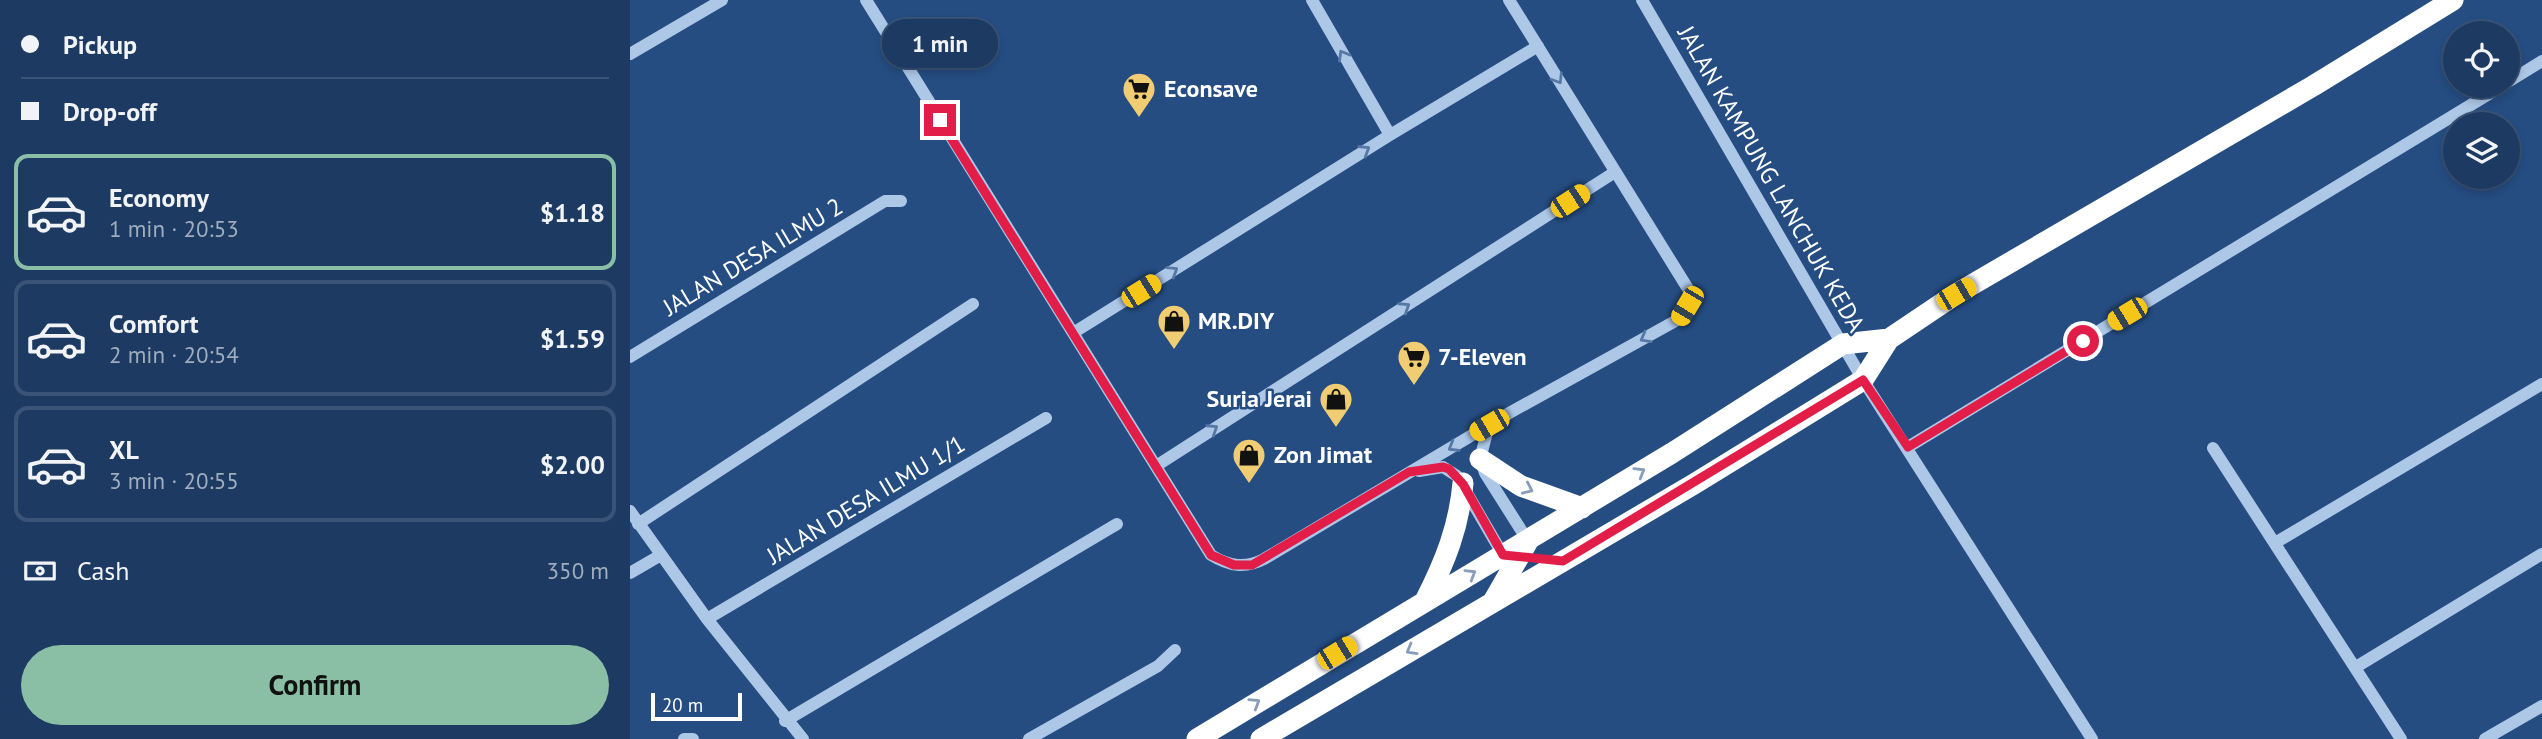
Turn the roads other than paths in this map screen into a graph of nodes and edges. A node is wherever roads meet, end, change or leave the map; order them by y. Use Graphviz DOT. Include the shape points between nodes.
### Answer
graph roads {
  1 [pos="722,0"];
  2 [pos="866,0"];
  3 [pos="1329,0"];
  4 [pos="1509,0"];
  5 [pos="1642,0"];
  6 [pos="2454,0"];
  7 [pos="1314,4"];
  8 [pos="1538,46"];
  9 [pos="630,54"];
  10 [pos="2542,61"];
  11 [pos="2520,75"];
  12 [pos="2482,98"];
  13 [pos="1390,135"];
  14 [pos="1615,172"];
  15 [pos="901,201"];
  16 [pos="973,304"];
  17 [pos="1073,333"];
  18 [pos="1889,339"];
  19 [pos="1843,344"];
  20 [pos="630,357"];
  21 [pos="1863,380"];
  22 [pos="2542,384"];
  23 [pos="1046,418"];
  24 [pos="1489,425"];
  25 [pos="1908,447"];
  26 [pos="2213,448"];
  27 [pos="1480,459"];
  28 [pos="1156,466"];
  29 [pos="1409,472"];
  30 [pos="1463,484"];
  31 [pos="1582,508"];
  32 [pos="630,511"];
  33 [pos="638,524"];
  34 [pos="1117,524"];
  35 [pos="2275,543"];
  36 [pos="1517,551"];
  37 [pos="2542,554"];
  38 [pos="661,555"];
  39 [pos="1563,561"];
  40 [pos="630,573"];
  41 [pos="1425,601"];
  42 [pos="1492,604"];
  43 [pos="707,618"];
  44 [pos="1175,650"];
  45 [pos="2356,667"];
  46 [pos="2542,706"];
  47 [pos="785,721"];
  48 [pos="684,739"];
  49 [pos="693,739"];
  50 [pos="803,739"];
  51 [pos="1029,739"];
  52 [pos="1197,739"];
  53 [pos="1261,739"];
  54 [pos="2092,739"];
  55 [pos="2401,739"];
  56 [pos="2485,739"];
  1 -- 9 [label="street"];
  2 -- 17 [label="street"];
  3 -- 7 [label="street"];
  4 -- 8 [label="street"];
  5 -- 19 [label="street, JALAN KAMPUNG LANCHUK KEDA"];
  6 -- 18 [label="highway" via="1956,294"];
  13 -- 7 [label="street, one-way"];
  8 -- 13 [label="street"];
  8 -- 14 [label="street, one-way"];
  10 -- 11 [label="street"];
  12 -- 25 [label="street"];
  17 -- 13 [label="street, one-way"];
  14 -- 24 [label="street, one-way" via="1690,292 1687,306 1679,319"];
  28 -- 14 [label="street, one-way"];
  15 -- 20 [label="street, JALAN DESA ILMU 2" via="884,201"];
  16 -- 33 [label="street"];
  17 -- 28 [label="street"];
  18 -- 19 [label="highway"];
  18 -- 21 [label="highway"];
  19 -- 21 [label="street, JALAN KAMPUNG LANCHUK KEDA"];
  31 -- 19 [label="highway, one-way"];
  21 -- 25 [label="street, JALAN KAMPUNG LANCHUK KEDA"];
  21 -- 39 [label="highway"];
  22 -- 35 [label="street"];
  23 -- 43 [label="street, JALAN DESA ILMU 1/1"];
  24 -- 27 [label="street"];
  24 -- 29 [label="street, one-way"];
  25 -- 54 [label="street, JALAN KAMPUNG LANCHUK KEDA"];
  26 -- 35 [label="street"];
  27 -- 31 [label="highway, one-way" via="1521,486"];
  27 -- 36 [label="street"];
  28 -- 29 [label="street" via="1211,555 1242,566 1264,559"];
  29 -- 30 [label="street" via="1443,467"];
  30 -- 36 [label="street"];
  30 -- 41 [label="highway" via="1452,542"];
  31 -- 36 [label="highway"];
  32 -- 33 [label="street"];
  33 -- 38 [label="street"];
  34 -- 47 [label="street"];
  35 -- 45 [label="street"];
  36 -- 39 [label="highway"];
  41 -- 36 [label="highway, one-way"];
  36 -- 42 [label="highway"];
  37 -- 45 [label="street"];
  38 -- 40 [label="street"];
  38 -- 43 [label="street"];
  39 -- 42 [label="highway"];
  52 -- 41 [label="highway, one-way"];
  42 -- 53 [label="highway, one-way"];
  43 -- 47 [label="street"];
  44 -- 51 [label="street" via="1158,666"];
  45 -- 55 [label="street"];
  46 -- 56 [label="street"];
  47 -- 50 [label="street"];
  48 -- 49 [label="street"];
}
